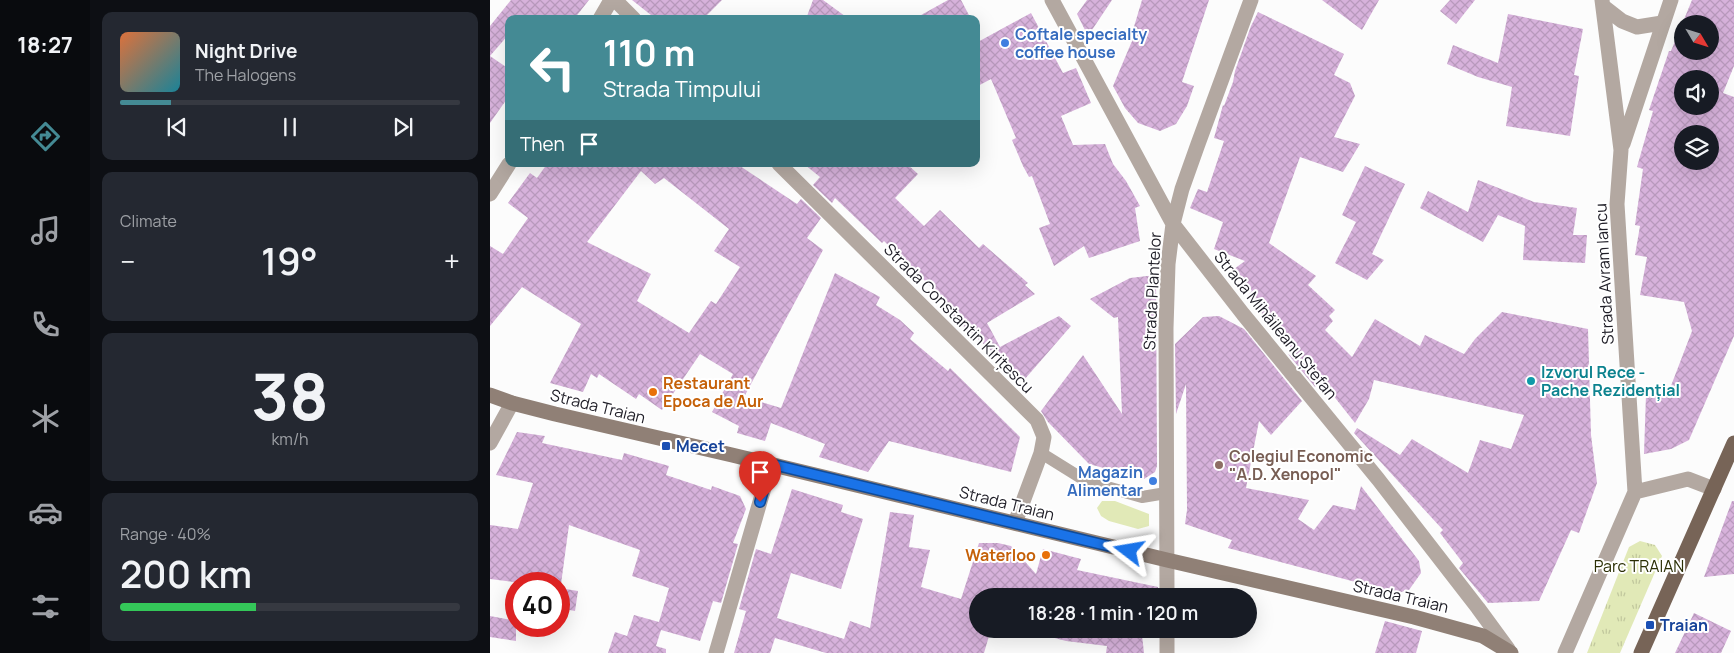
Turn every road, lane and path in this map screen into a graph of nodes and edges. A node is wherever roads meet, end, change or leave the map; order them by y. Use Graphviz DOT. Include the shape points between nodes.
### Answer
graph roads {
  1 [pos="613,0"];
  2 [pos="1052,0"];
  3 [pos="1251,0"];
  4 [pos="1671,0"];
  5 [pos="1603,4"];
  6 [pos="603,15"];
  7 [pos="630,15"];
  8 [pos="1662,24"];
  9 [pos="1621,150"];
  10 [pos="507,167"];
  11 [pos="782,167"];
  12 [pos="490,194"];
  13 [pos="1173,224"];
  14 [pos="490,395"];
  15 [pos="512,403"];
  16 [pos="490,443"];
  17 [pos="1734,443"];
  18 [pos="1040,453"];
  19 [pos="771,464"];
  20 [pos="1714,489"];
  21 [pos="1634,492"];
  22 [pos="1166,493"];
  23 [pos="1014,523"];
  24 [pos="1167,560"];
  25 [pos="1167,588"];
  26 [pos="1167,638"];
  27 [pos="1510,651"];
  28 [pos="716,653"];
  29 [pos="1168,653"];
  30 [pos="1565,653"];
  31 [pos="1642,653"];
  1 -- 6 [label="street"];
  1 -- 7 [label="street"];
  2 -- 13 [label="street, Strada Mihăileanu Ștefan"];
  3 -- 13 [label="street, Strada Plantelor" via="1182,189"];
  4 -- 8 [label="street"];
  5 -- 8 [label="street" via="1622,21 1637,27"];
  5 -- 9 [label="street, Strada Avram Iancu"];
  8 -- 9 [label="street"];
  9 -- 21 [label="street, Strada Avram Iancu" via="1617,204"];
  10 -- 12 [label="street"];
  11 -- 18 [label="street, Strada Constantin Kirițescu" via="1037,420 1044,437"];
  13 -- 22 [label="street, Strada Plantelor" via="1162,329"];
  13 -- 27 [label="street, Strada Mihăileanu Ștefan" via="1378,479"];
  14 -- 15 [label="street, Strada Traian"];
  15 -- 16 [label="street"];
  15 -- 19 [label="street, Strada Traian"];
  17 -- 20 [label="main road"];
  18 -- 22 [label="lane" via="1086,481 1142,497"];
  18 -- 23 [label="street, Strada Constantin Kirițescu"];
  19 -- 23 [label="street, Strada Traian"];
  19 -- 28 [label="street"];
  20 -- 21 [label="street" via="1688,479"];
  20 -- 31 [label="main road"];
  21 -- 30 [label="street, Strada Avram Iancu"];
  22 -- 24 [label="street, Strada Plantelor"];
  23 -- 24 [label="street, Strada Traian"];
  24 -- 25 [label="street, Strada Plantelor"];
  24 -- 27 [label="street, Strada Traian" via="1468,631"];
  26 -- 29 [label="street"];
}
